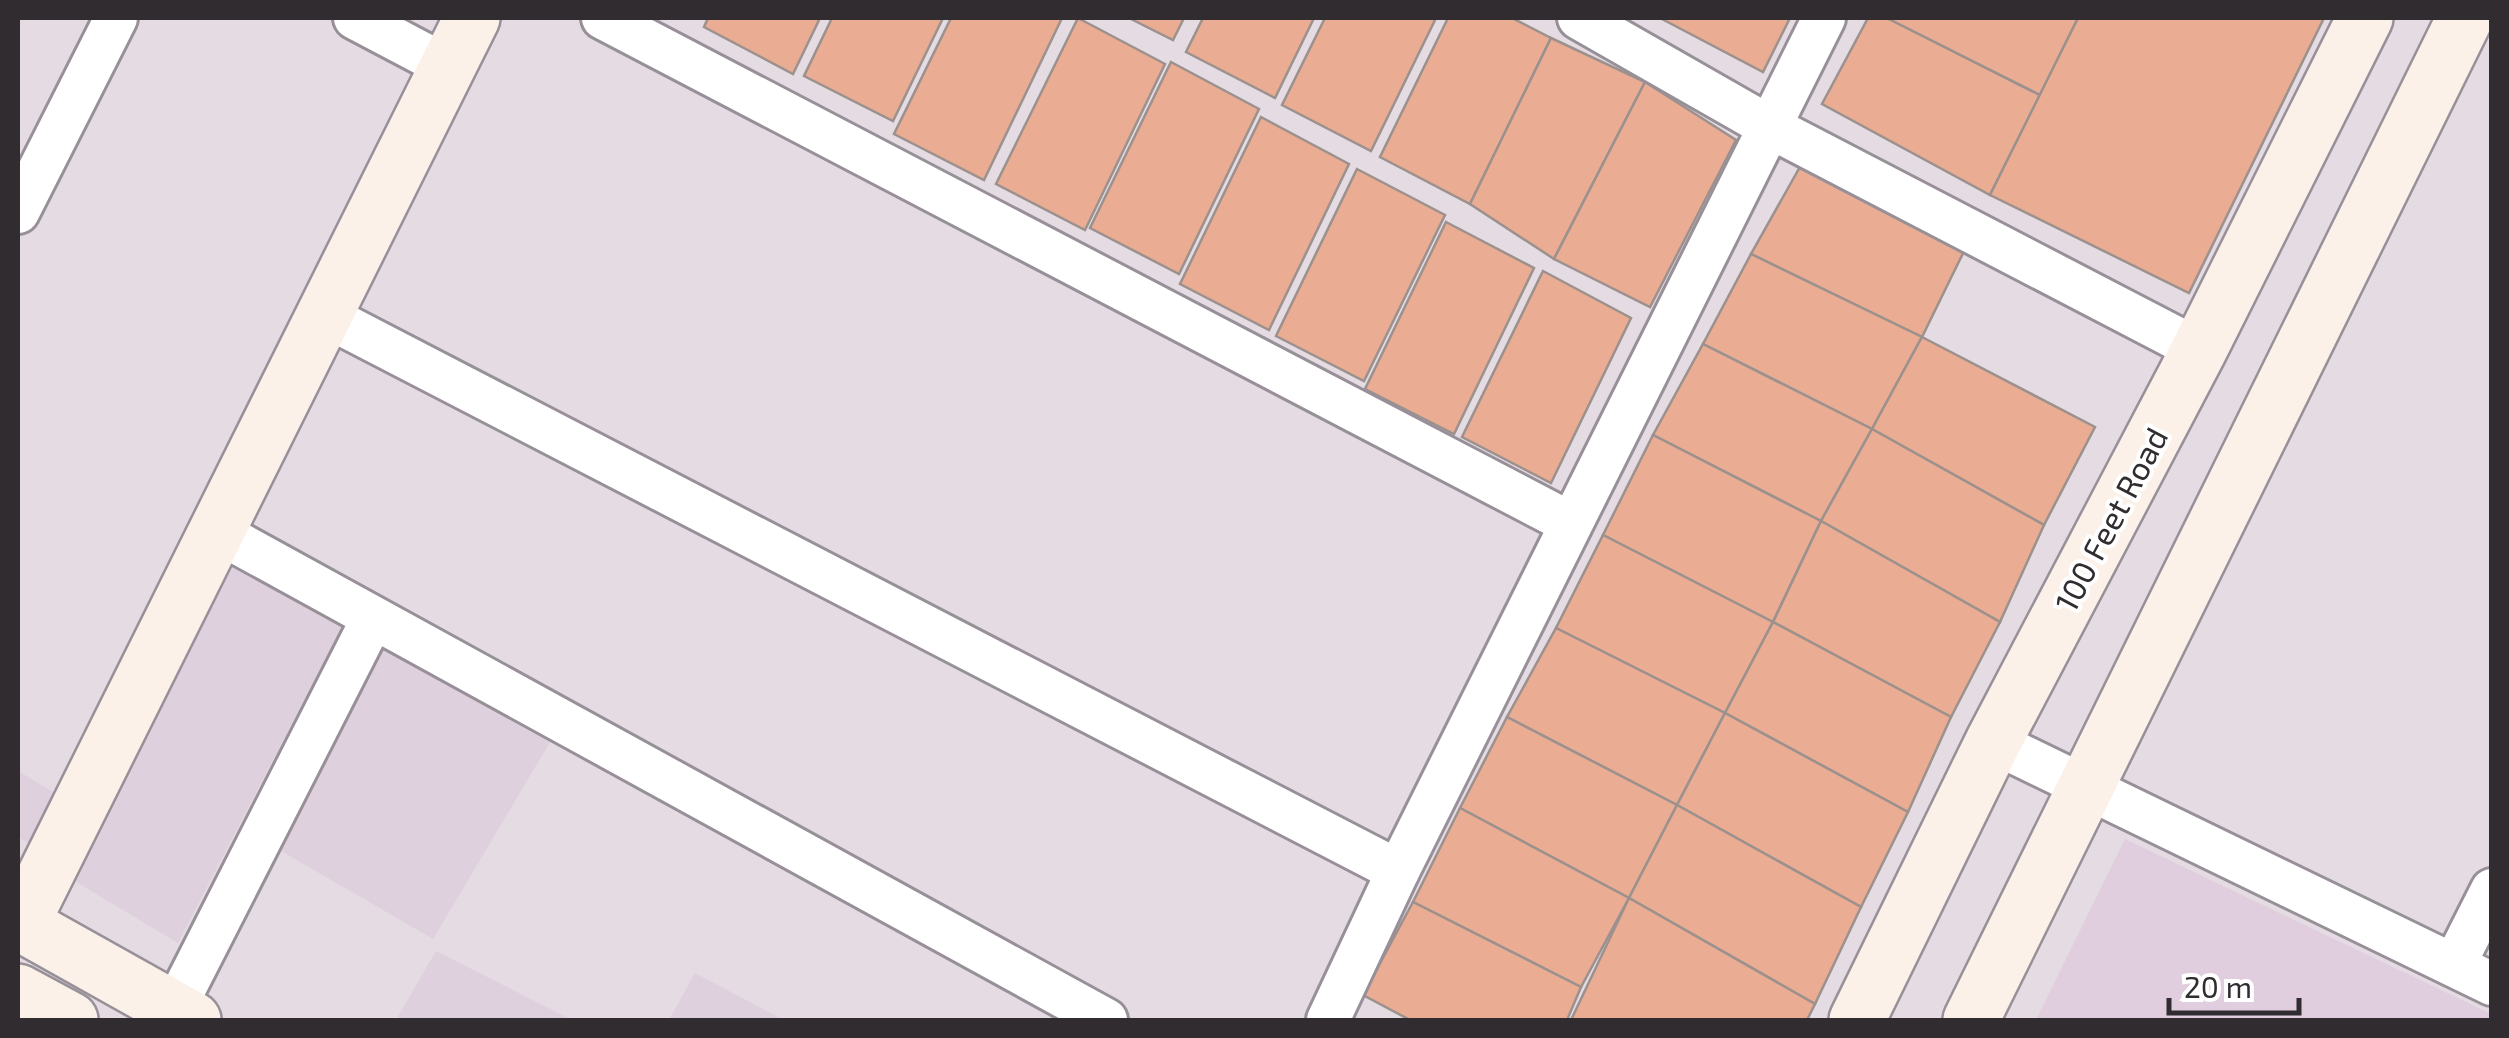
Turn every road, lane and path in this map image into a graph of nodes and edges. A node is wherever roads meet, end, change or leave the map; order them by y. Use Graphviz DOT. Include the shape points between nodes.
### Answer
graph roads {
  1 [pos="116,18"];
  2 [pos="355,18"];
  3 [pos="472,18"];
  4 [pos="603,18"];
  5 [pos="1579,18"];
  6 [pos="1824,18"];
  7 [pos="2364,18"];
  8 [pos="2465,18"];
  9 [pos="448,67"];
  10 [pos="1768,126"];
  11 [pos="18,212"];
  12 [pos="324,315"];
  13 [pos="2199,350"];
  14 [pos="1570,524"];
  15 [pos="216,532"];
  16 [pos="373,618"];
  17 [pos="1993,742"];
  18 [pos="2088,788"];
  19 [pos="1398,870"];
  20 [pos="2492,890"];
  21 [pos="18,926"];
  22 [pos="2473,975"];
  23 [pos="18,992"];
  24 [pos="183,1015"];
  25 [pos="70,1020"];
  26 [pos="1106,1020"];
  27 [pos="1328,1020"];
  28 [pos="1858,1020"];
  29 [pos="1972,1020"];
  1 -- 11 [label="street"];
  2 -- 9 [label="street"];
  3 -- 9 [label="main road"];
  4 -- 14 [label="street"];
  5 -- 10 [label="street"];
  6 -- 10 [label="street"];
  7 -- 13 [label="main road, 100 Feet Road"];
  8 -- 18 [label="main road"];
  9 -- 12 [label="main road"];
  10 -- 13 [label="street"];
  10 -- 14 [label="street"];
  12 -- 15 [label="main road"];
  12 -- 19 [label="street"];
  13 -- 17 [label="main road, 100 Feet Road"];
  14 -- 19 [label="street"];
  15 -- 16 [label="street"];
  15 -- 21 [label="main road"];
  16 -- 24 [label="street"];
  16 -- 26 [label="street"];
  17 -- 18 [label="street"];
  17 -- 28 [label="main road, 100 Feet Road"];
  18 -- 22 [label="street"];
  18 -- 29 [label="main road"];
  19 -- 27 [label="street"];
  20 -- 22 [label="street"];
  21 -- 24 [label="main road"];
  23 -- 25 [label="main road"];
}
